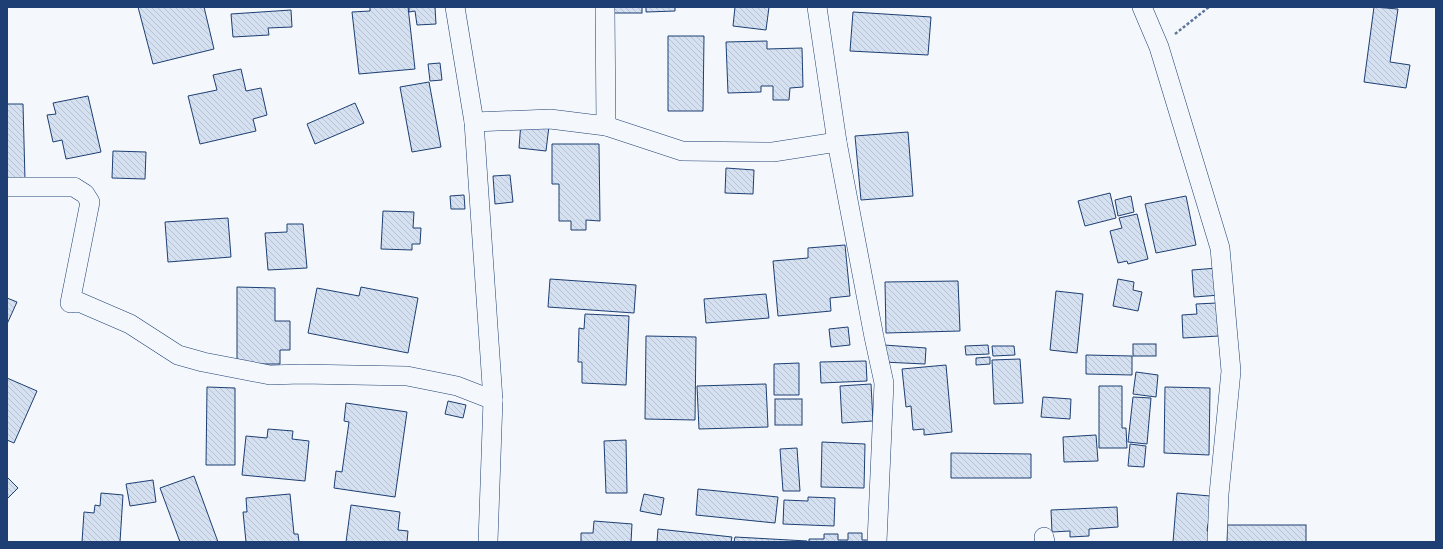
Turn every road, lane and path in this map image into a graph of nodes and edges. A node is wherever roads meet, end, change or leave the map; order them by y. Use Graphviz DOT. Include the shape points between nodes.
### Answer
graph roads {
  1 [pos="455,7"];
  2 [pos="605,7"];
  3 [pos="817,7"];
  4 [pos="1142,7"];
  5 [pos="1209,7"];
  6 [pos="1159,47"];
  7 [pos="474,122"];
  8 [pos="606,126"];
  9 [pos="838,142"];
  10 [pos="7,187"];
  11 [pos="493,400"];
  12 [pos="488,542"];
  13 [pos="876,542"];
  14 [pos="1216,542"];
  1 -- 7 [label="street"];
  2 -- 8 [label="street"];
  3 -- 9 [label="street"];
  4 -- 6 [label="street"];
  5 -- 6 [label="path"];
  6 -- 14 [label="street" via="1220,248 1231,371"];
  7 -- 8 [label="street" via="550,118"];
  7 -- 11 [label="street"];
  8 -- 9 [label="street" via="682,150 773,152"];
  9 -- 13 [label="street" via="884,383"];
  10 -- 11 [label="street" via="74,187 84,194 90,202 70,303 79,302 130,324 178,354 202,362 270,375 407,376 457,386"];
  11 -- 12 [label="street"];
}
